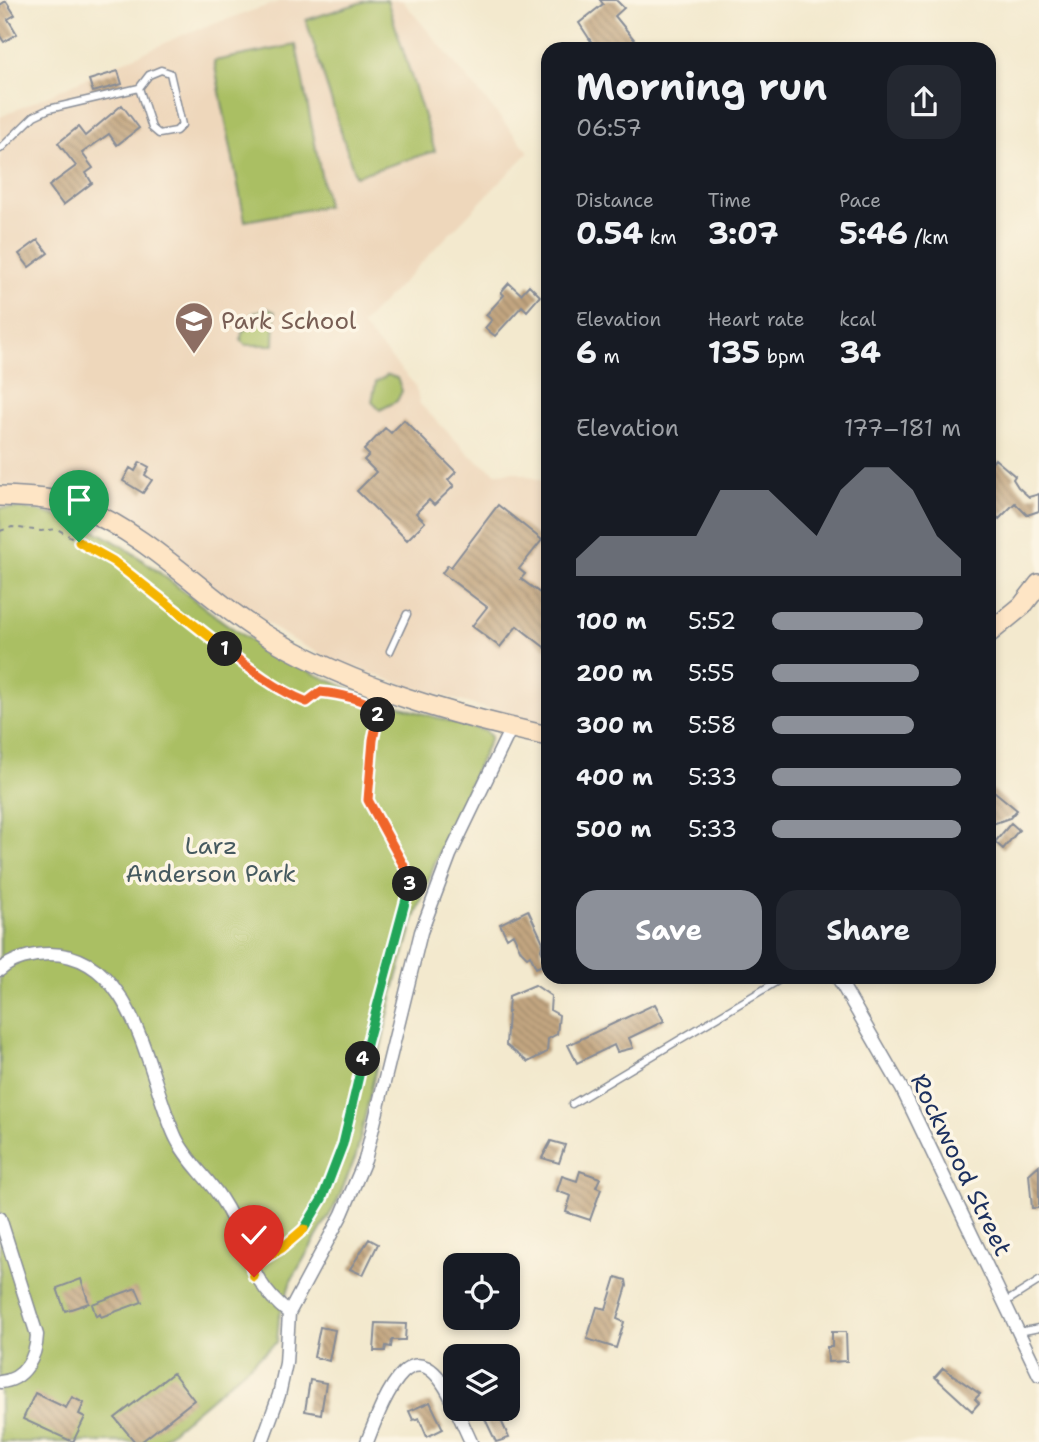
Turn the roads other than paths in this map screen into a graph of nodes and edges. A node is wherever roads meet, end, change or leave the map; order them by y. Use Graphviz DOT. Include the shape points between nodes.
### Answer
graph roads {
  1 [pos="139,88"];
  2 [pos="0,149"];
  3 [pos="0,496"];
  4 [pos="1039,584"];
  5 [pos="407,614"];
  6 [pos="996,627"];
  7 [pos="390,651"];
  8 [pos="511,728"];
  9 [pos="541,734"];
  10 [pos="0,970"];
  11 [pos="773,984"];
  12 [pos="842,984"];
  13 [pos="572,1104"];
  14 [pos="0,1218"];
  15 [pos="1039,1281"];
  16 [pos="1004,1303"];
  17 [pos="289,1313"];
  18 [pos="1039,1328"];
  19 [pos="1019,1332"];
  20 [pos="1039,1375"];
  21 [pos="0,1382"];
  22 [pos="443,1382"];
  23 [pos="462,1421"];
  24 [pos="262,1442"];
  25 [pos="367,1442"];
  26 [pos="471,1442"];
  1 -- 1 [label="lane" via="149,75 170,74 182,125 159,134 152,128"];
  1 -- 2 [label="lane" via="34,116"];
  3 -- 8 [label="main road" via="62,502 118,526 242,620 345,677"];
  4 -- 6 [label="main road"];
  5 -- 7 [label="lane"];
  8 -- 9 [label="main road"];
  8 -- 17 [label="street" via="450,855 421,932 365,1160"];
  10 -- 17 [label="street" via="37,954 63,954 100,972 141,1035 188,1161 219,1195 269,1297"];
  11 -- 13 [label="lane"];
  12 -- 16 [label="street, Rockwood Street" via="902,1089"];
  14 -- 21 [label="street" via="37,1335 37,1350 30,1365"];
  15 -- 16 [label="lane"];
  16 -- 19 [label="street, Rockwood Street"];
  17 -- 24 [label="street" via="286,1363"];
  18 -- 19 [label="lane"];
  19 -- 20 [label="street, Rockwood Street"];
  22 -- 25 [label="street" via="422,1366 400,1373 389,1387"];
  23 -- 26 [label="street"];
}
